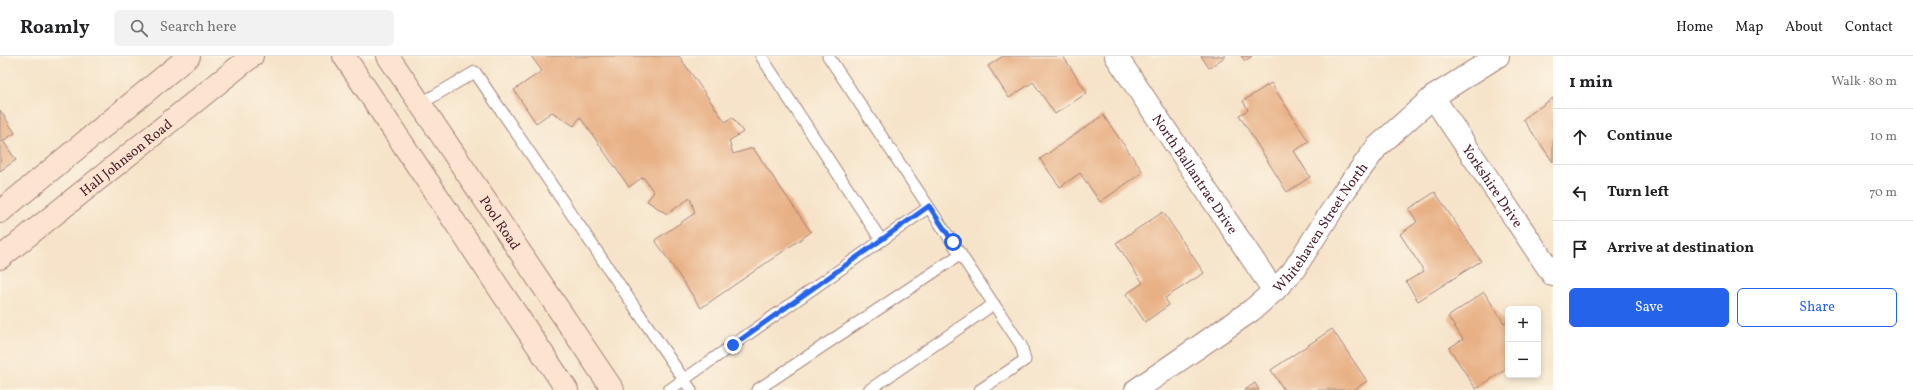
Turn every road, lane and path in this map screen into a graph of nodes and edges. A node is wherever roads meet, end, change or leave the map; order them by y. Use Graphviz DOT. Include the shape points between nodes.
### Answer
graph roads {
  1 [pos="252,56"];
  2 [pos="344,56"];
  3 [pos="388,56"];
  4 [pos="761,56"];
  5 [pos="828,56"];
  6 [pos="1116,56"];
  7 [pos="1498,56"];
  8 [pos="180,59"];
  9 [pos="1433,97"];
  10 [pos="420,104"];
  11 [pos="929,206"];
  12 [pos="0,212"];
  13 [pos="881,240"];
  14 [pos="961,254"];
  15 [pos="0,258"];
  16 [pos="1553,275"];
  17 [pos="1274,291"];
  18 [pos="994,304"];
  19 [pos="684,379"];
  20 [pos="567,390"];
  21 [pos="613,390"];
  22 [pos="669,390"];
  23 [pos="691,390"];
  24 [pos="757,390"];
  25 [pos="869,390"];
  26 [pos="980,390"];
  27 [pos="1136,390"];
  1 -- 15 [label="main road, Hall Johnson Road"];
  2 -- 20 [label="main road"];
  3 -- 10 [label="main road, Pool Road"];
  4 -- 13 [label="lane"];
  5 -- 11 [label="lane"];
  6 -- 17 [label="street, North Ballantrae Drive"];
  7 -- 9 [label="street, Whitehaven Street North"];
  8 -- 12 [label="main road"];
  9 -- 16 [label="street, Yorkshire Drive"];
  9 -- 17 [label="street, Whitehaven Street North" via="1377,147 1345,190 1293,271"];
  10 -- 19 [label="lane" via="475,72"];
  10 -- 21 [label="main road, Pool Road"];
  11 -- 13 [label="lane"];
  11 -- 14 [label="lane"];
  13 -- 19 [label="lane"];
  14 -- 18 [label="lane"];
  14 -- 24 [label="lane"];
  17 -- 27 [label="street, Whitehaven Street North" via="1252,310"];
  18 -- 25 [label="lane"];
  18 -- 26 [label="lane" via="1021,345 1025,360"];
  19 -- 22 [label="lane"];
  19 -- 23 [label="lane"];
}
